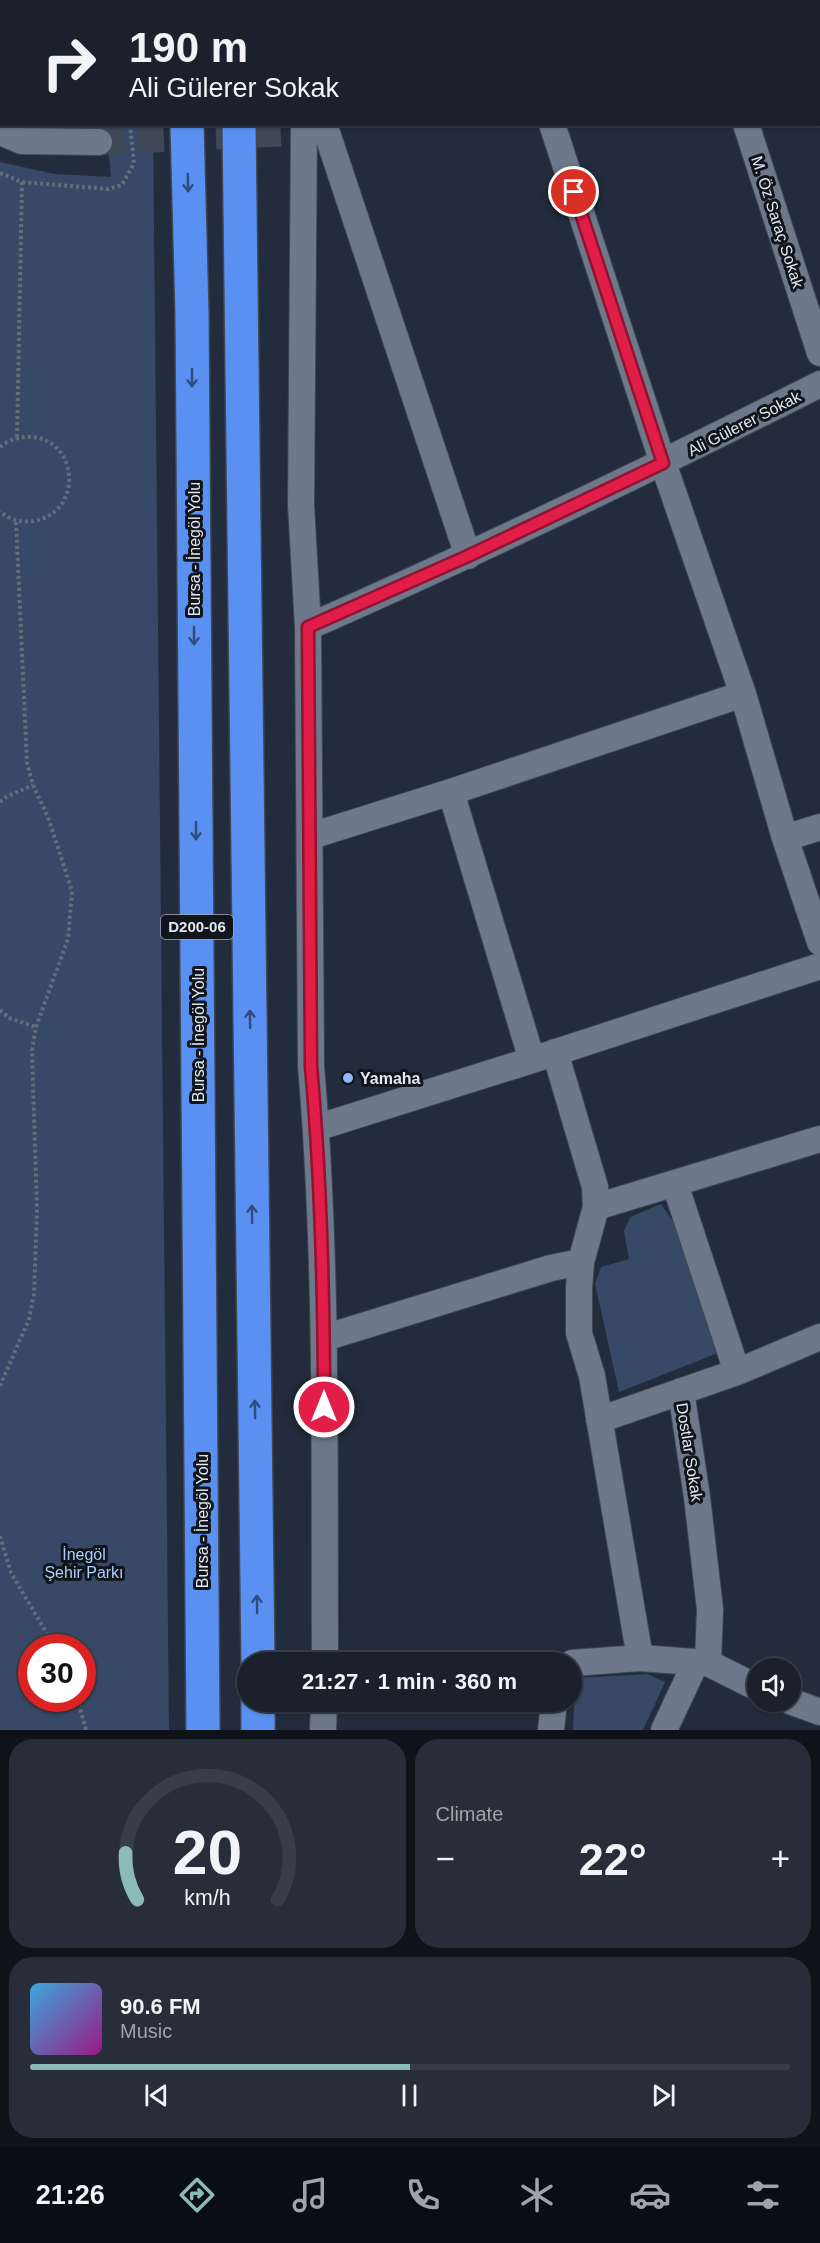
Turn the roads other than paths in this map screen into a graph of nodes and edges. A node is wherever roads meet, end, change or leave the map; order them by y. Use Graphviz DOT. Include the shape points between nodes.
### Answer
graph roads {
  1 [pos="187,126"];
  2 [pos="239,126"];
  3 [pos="553,126"];
  4 [pos="747,126"];
  5 [pos="311,128"];
  6 [pos="0,132"];
  7 [pos="99,142"];
  8 [pos="820,353"];
  9 [pos="820,384"];
  10 [pos="663,463"];
  11 [pos="468,556"];
  12 [pos="308,627"];
  13 [pos="743,693"];
  14 [pos="451,792"];
  15 [pos="820,827"];
  16 [pos="311,836"];
  17 [pos="785,838"];
  18 [pos="820,942"];
  19 [pos="820,966"];
  20 [pos="543,1056"];
  21 [pos="316,1128"];
  22 [pos="820,1139"];
  23 [pos="675,1184"];
  24 [pos="596,1207"];
  25 [pos="581,1262"];
  26 [pos="820,1337"];
  27 [pos="324,1338"];
  28 [pos="737,1372"];
  29 [pos="681,1391"];
  30 [pos="599,1420"];
  31 [pos="258,1652"];
  32 [pos="325,1652"];
  33 [pos="640,1658"];
  34 [pos="582,1662"];
  35 [pos="702,1662"];
  36 [pos="747,1683"];
  37 [pos="801,1705"];
  38 [pos="258,1712"];
  39 [pos="324,1712"];
  40 [pos="553,1712"];
  41 [pos="820,1712"];
  42 [pos="203,1730"];
  43 [pos="258,1730"];
  44 [pos="323,1730"];
  45 [pos="551,1730"];
  46 [pos="664,1730"];
  1 -- 42 [label="highway, Bursa - İnegöl Yolu / D200-06, one-way"];
  31 -- 2 [label="highway, D200-06, one-way"];
  3 -- 10 [label="street"];
  4 -- 8 [label="street, M. Öz Saraç Sokak"];
  5 -- 11 [label="street"];
  5 -- 12 [label="street" via="301,505"];
  6 -- 7 [label="street" via="22,141"];
  9 -- 10 [label="street, Ali Gülerer Sokak"];
  10 -- 11 [label="street, Ali Gülerer Sokak"];
  10 -- 13 [label="street"];
  11 -- 12 [label="street, Ali Gülerer Sokak"];
  12 -- 16 [label="street"];
  13 -- 14 [label="street"];
  13 -- 17 [label="street"];
  14 -- 16 [label="street"];
  14 -- 20 [label="street"];
  15 -- 17 [label="street"];
  16 -- 21 [label="street" via="311,1066"];
  17 -- 18 [label="street"];
  19 -- 20 [label="street"];
  20 -- 21 [label="street"];
  20 -- 24 [label="street" via="595,1187"];
  21 -- 27 [label="street"];
  22 -- 23 [label="street"];
  23 -- 24 [label="street"];
  23 -- 28 [label="street"];
  24 -- 25 [label="street"];
  25 -- 27 [label="street"];
  25 -- 30 [label="street" via="579,1333 592,1376"];
  26 -- 28 [label="street, Dostlar Sokak"];
  27 -- 32 [label="street"];
  28 -- 29 [label="street, Dostlar Sokak"];
  29 -- 30 [label="street"];
  29 -- 35 [label="street, Dostlar Sokak" via="710,1609"];
  30 -- 33 [label="street"];
  33 -- 34 [label="street"];
  33 -- 35 [label="street"];
  35 -- 36 [label="street"];
  35 -- 46 [label="street"];
  37 -- 41 [label="street"];
  38 -- 43 [label="highway"];
  39 -- 44 [label="street"];
  40 -- 45 [label="street"];
}
